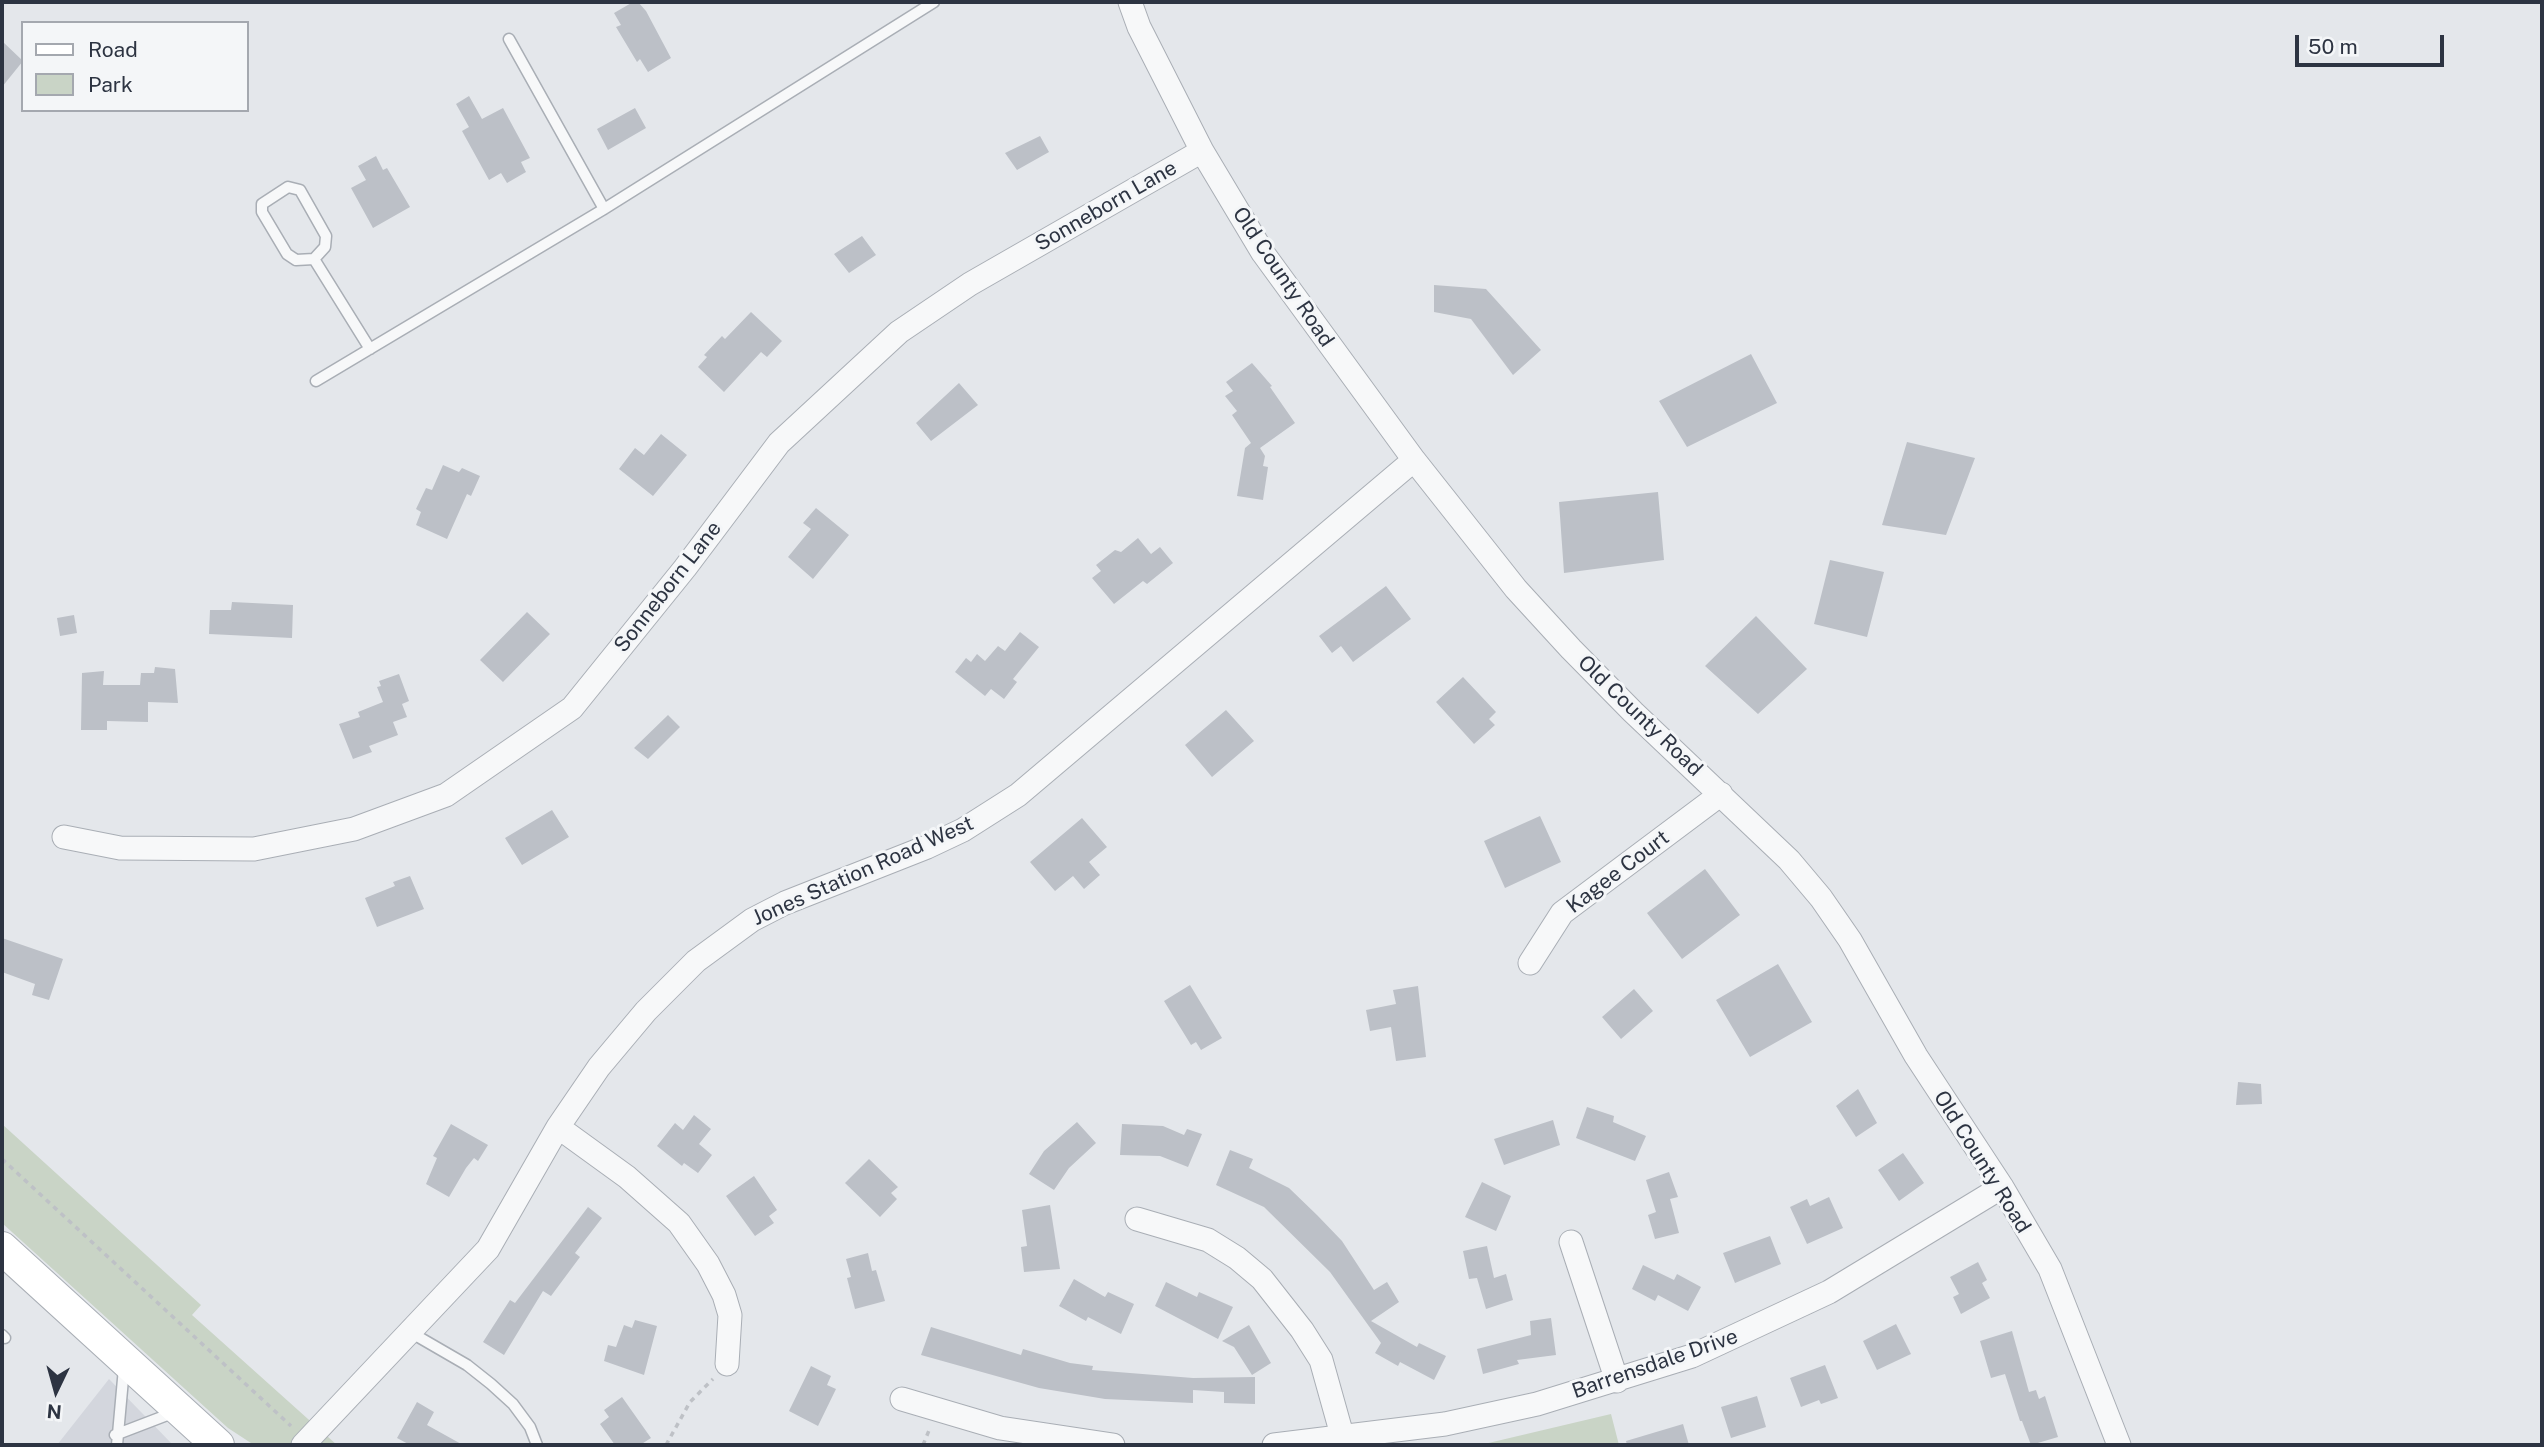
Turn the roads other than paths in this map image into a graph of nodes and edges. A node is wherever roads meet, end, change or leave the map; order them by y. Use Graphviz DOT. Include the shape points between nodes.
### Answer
graph roads {
  1 [pos="931,2"];
  2 [pos="1130,2"];
  3 [pos="509,39"];
  4 [pos="1202,151"];
  5 [pos="604,209"];
  6 [pos="314,259"];
  7 [pos="370,349"];
  8 [pos="316,382"];
  9 [pos="1414,460"];
  10 [pos="1721,794"];
  11 [pos="64,837"];
  12 [pos="1530,963"];
  13 [pos="558,1127"];
  14 [pos="2002,1187"];
  15 [pos="1137,1219"];
  16 [pos="1572,1242"];
  17 [pos="2,1248"];
  18 [pos="410,1332"];
  19 [pos="124,1360"];
  20 [pos="727,1364"];
  21 [pos="1618,1381"];
  22 [pos="902,1399"];
  23 [pos="180,1411"];
  24 [pos="1342,1435"];
  25 [pos="116,1440"];
  26 [pos="305,1443"];
  27 [pos="218,1445"];
  28 [pos="537,1445"];
  29 [pos="1113,1445"];
  30 [pos="1273,1445"];
  31 [pos="2119,1445"];
  1 -- 5 [label="lane"];
  2 -- 4 [label="street, Old County Road"];
  3 -- 5 [label="lane"];
  4 -- 9 [label="street, Old County Road" via="1263,253"];
  4 -- 11 [label="street, Sonneborn Lane" via="970,284 899,332 779,443 572,708 446,794 355,830 254,849 120,848"];
  5 -- 7 [label="lane"];
  6 -- 6 [label="lane" via="296,260 287,254 262,212 262,204 289,187 300,190 326,236 325,247"];
  6 -- 7 [label="lane"];
  7 -- 8 [label="lane"];
  9 -- 10 [label="street, Old County Road" via="1516,589 1571,649"];
  9 -- 13 [label="street, Jones Station Road West" via="1018,795 963,830 785,903 720,942 646,1011 599,1066"];
  10 -- 12 [label="street, Kagee Court" via="1562,912"];
  10 -- 14 [label="street, Old County Road" via="1821,898"];
  13 -- 18 [label="street, Jones Station Road West" via="488,1249"];
  13 -- 20 [label="street" via="627,1177 687,1233 727,1305"];
  14 -- 21 [label="street, Barrensdale Drive" via="1829,1292 1692,1356"];
  14 -- 31 [label="street, Old County Road" via="2050,1269"];
  15 -- 24 [label="street" via="1208,1240 1262,1279 1321,1360"];
  16 -- 21 [label="street"];
  17 -- 19 [label="street"];
  18 -- 26 [label="street, Jones Station Road West"];
  18 -- 28 [label="lane" via="491,1384 513,1404"];
  19 -- 23 [label="street"];
  19 -- 25 [label="lane"];
  21 -- 24 [label="street, Barrensdale Drive" via="1445,1424"];
  22 -- 29 [label="street" via="1000,1428"];
  23 -- 25 [label="lane"];
  23 -- 27 [label="street"];
  24 -- 30 [label="street, Barrensdale Drive"];
}
